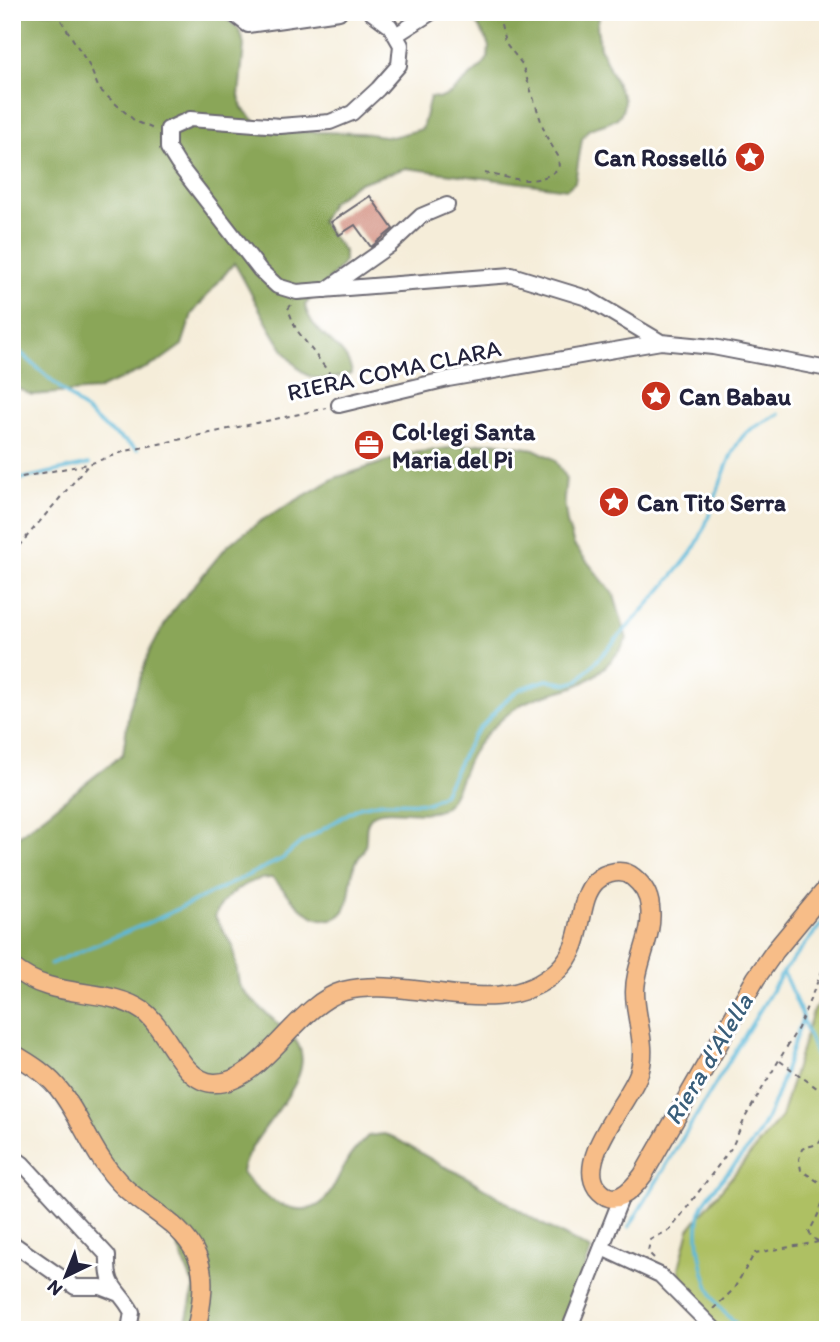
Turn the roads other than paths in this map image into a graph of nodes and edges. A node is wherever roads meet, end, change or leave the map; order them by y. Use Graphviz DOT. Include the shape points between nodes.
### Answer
graph roads {
  1 [pos="231,12"];
  2 [pos="339,12"];
  3 [pos="371,12"];
  4 [pos="432,12"];
  5 [pos="396,35"];
  6 [pos="447,205"];
  7 [pos="325,291"];
  8 [pos="661,342"];
  9 [pos="828,369"];
  10 [pos="345,403"];
  11 [pos="828,887"];
  12 [pos="12,967"];
  13 [pos="12,1052"];
  14 [pos="12,1156"];
  15 [pos="615,1196"];
  16 [pos="12,1243"];
  17 [pos="602,1248"];
  18 [pos="120,1294"];
  19 [pos="130,1327"];
  20 [pos="196,1330"];
  21 [pos="569,1330"];
  22 [pos="715,1330"];
  1 -- 2 [label="street" via="248,25"];
  3 -- 5 [label="street"];
  4 -- 5 [label="street"];
  5 -- 7 [label="street" via="401,45 398,65 352,113 330,122 280,126 190,119 168,129 168,148 178,164 260,270 278,286 297,292"];
  6 -- 7 [label="street" via="421,216 390,245"];
  7 -- 8 [label="street" via="512,275 587,298"];
  8 -- 9 [label="street, RIERA COMA CLARA"];
  8 -- 10 [label="street, RIERA COMA CLARA" via="448,379"];
  11 -- 15 [label="main road" via="756,978 643,1175 629,1193"];
  12 -- 15 [label="main road" via="47,988 134,1006 154,1021 189,1071 205,1082 225,1082 243,1075 313,1008 335,994 371,988 501,996 537,986 572,952 596,882 612,873 627,873 643,888 650,904 649,932 635,990 642,1063 592,1164 595,1184"];
  13 -- 20 [label="main road" via="53,1082 100,1159 122,1185 189,1241 202,1270"];
  14 -- 18 [label="street" via="108,1255 108,1276"];
  15 -- 17 [label="street"];
  16 -- 18 [label="street" via="75,1287 101,1287"];
  17 -- 21 [label="street"];
  17 -- 22 [label="street" via="660,1275"];
  18 -- 19 [label="street" via="132,1312"];
}
